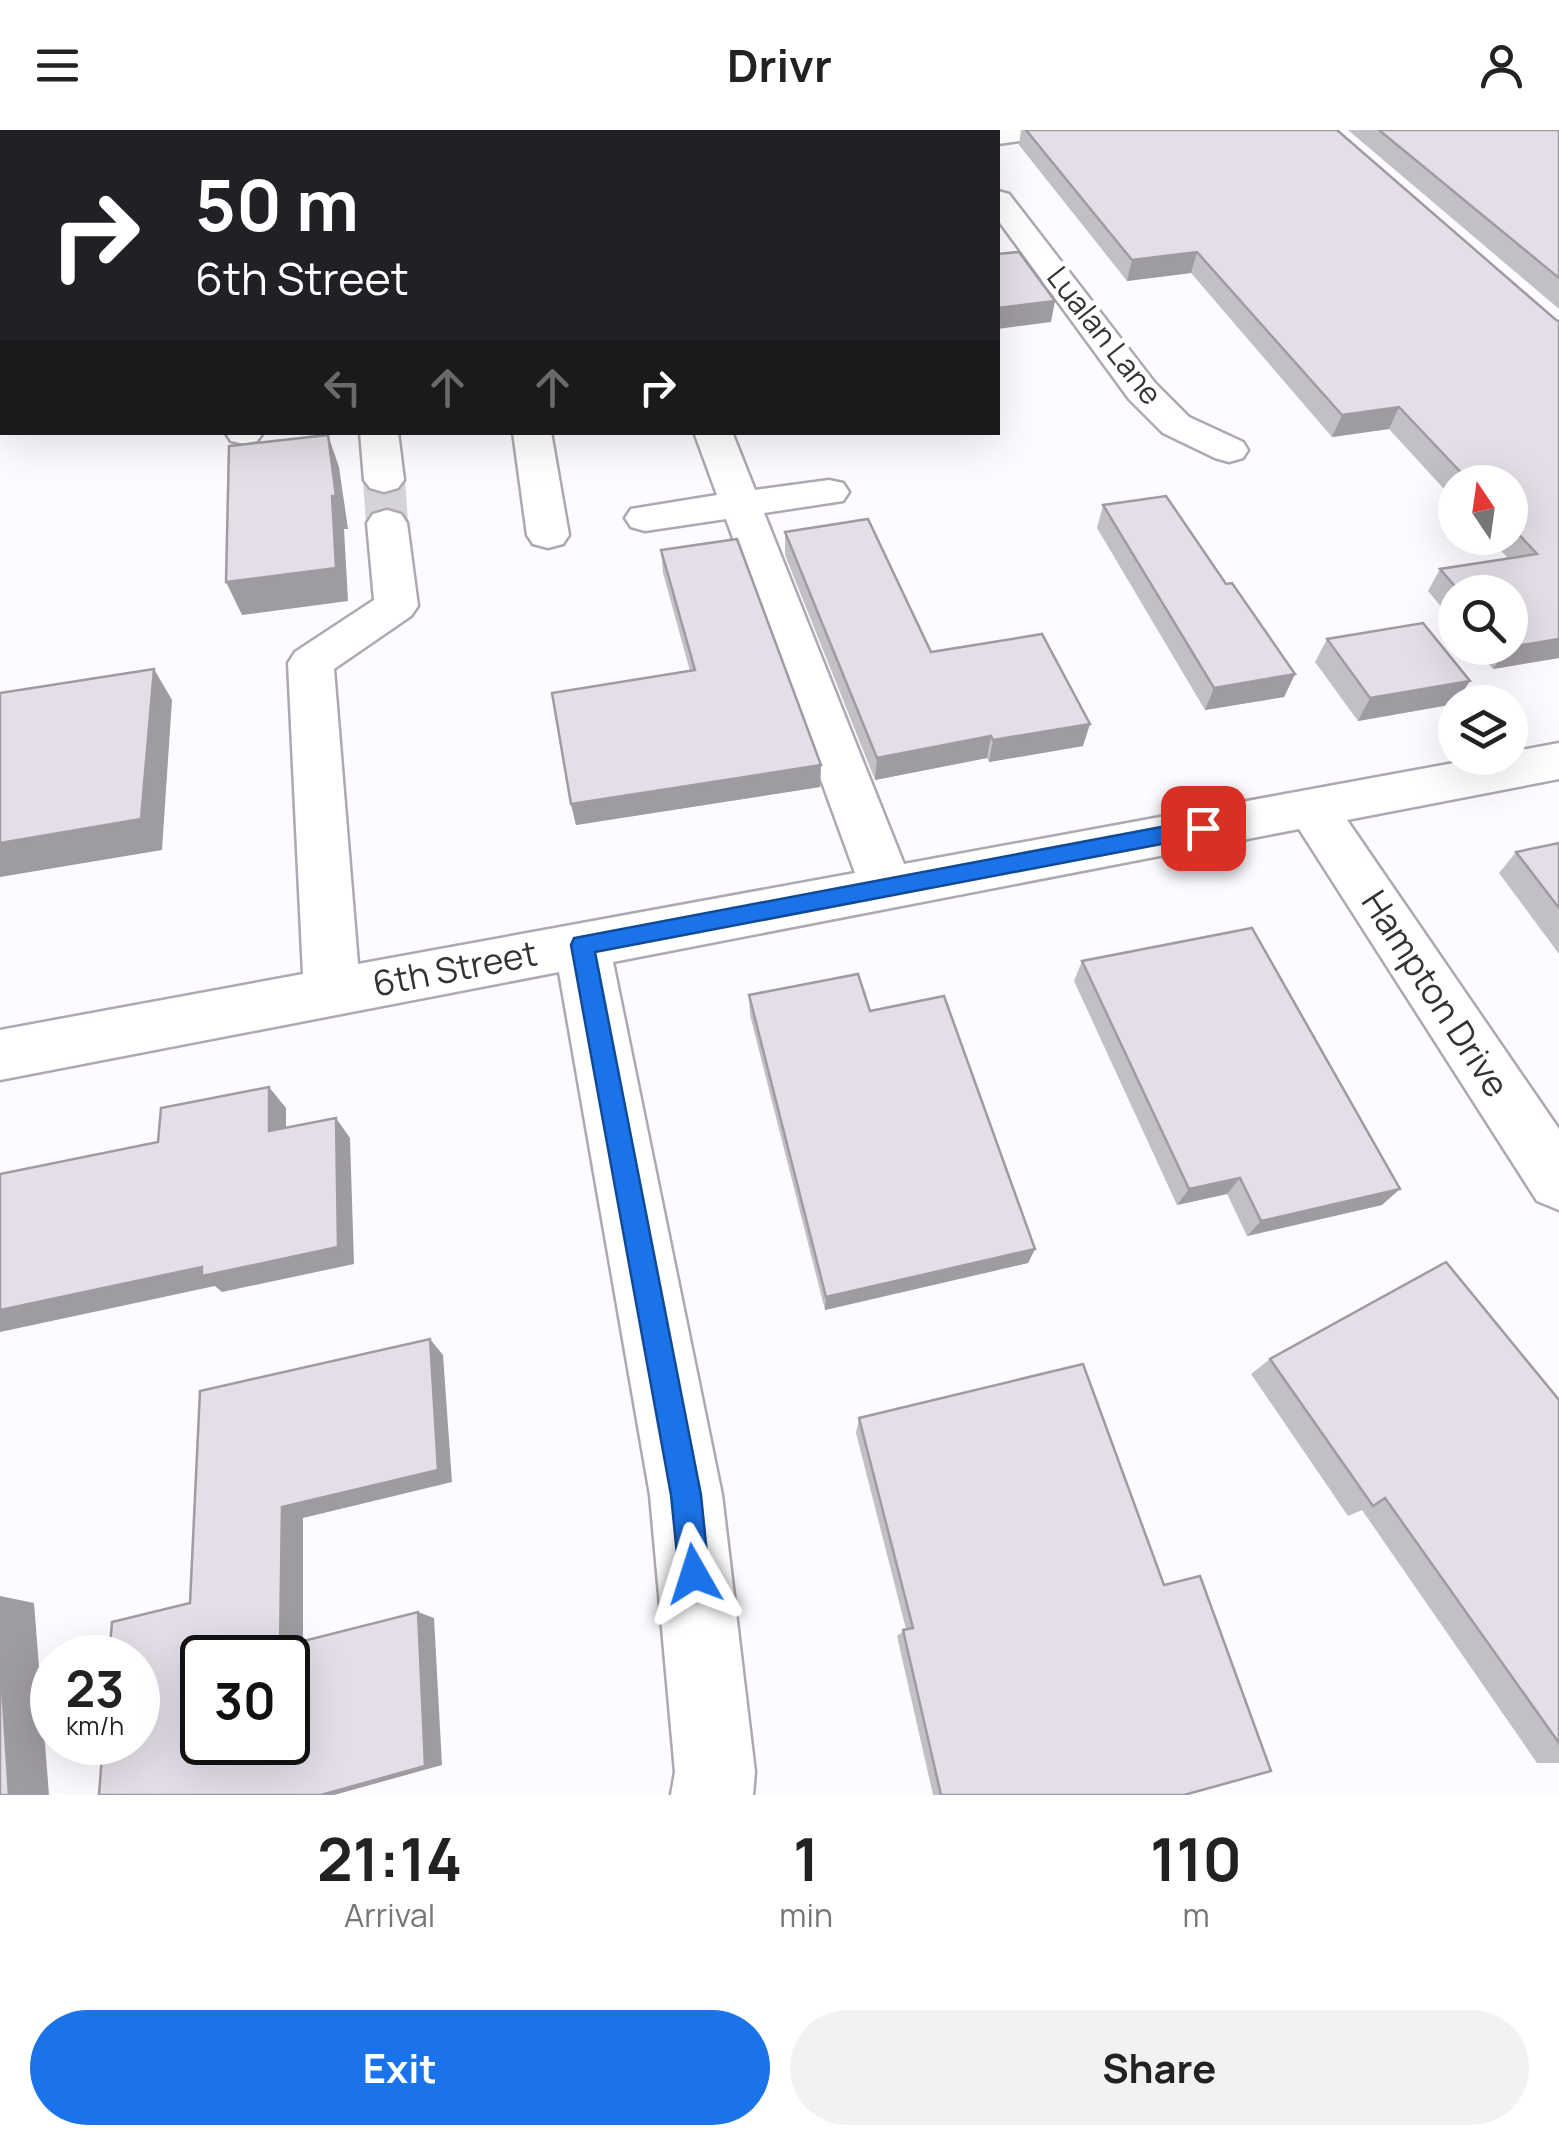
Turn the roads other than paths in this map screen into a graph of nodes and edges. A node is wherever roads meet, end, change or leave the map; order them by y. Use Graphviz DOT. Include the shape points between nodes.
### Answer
graph roads {
  1 [pos="1046,130"];
  2 [pos="1006,133"];
  3 [pos="1000,203"];
  4 [pos="379,435"];
  5 [pos="532,435"];
  6 [pos="714,435"];
  7 [pos="1228,450"];
  8 [pos="829,492"];
  9 [pos="740,504"];
  10 [pos="645,518"];
  11 [pos="548,535"];
  12 [pos="1559,760"];
  13 [pos="1311,807"];
  14 [pos="887,887"];
  15 [pos="582,945"];
  16 [pos="332,992"];
  17 [pos="0,1055"];
  18 [pos="1559,1181"];
  19 [pos="712,1795"];
  1 -- 2 [label="street"];
  3 -- 7 [label="street, Lualan Lane" via="1142,390 1176,425"];
  4 -- 16 [label="street" via="396,606 311,664"];
  5 -- 11 [label="street"];
  6 -- 9 [label="street"];
  8 -- 9 [label="street"];
  9 -- 10 [label="street"];
  9 -- 14 [label="street"];
  12 -- 13 [label="street, 6th Street"];
  13 -- 14 [label="street, 6th Street"];
  13 -- 18 [label="street, Hampton Drive"];
  14 -- 15 [label="street, 6th Street"];
  15 -- 16 [label="street, 6th Street"];
  15 -- 19 [label="street" via="686,1495"];
  16 -- 17 [label="street, 6th Street"];
}
